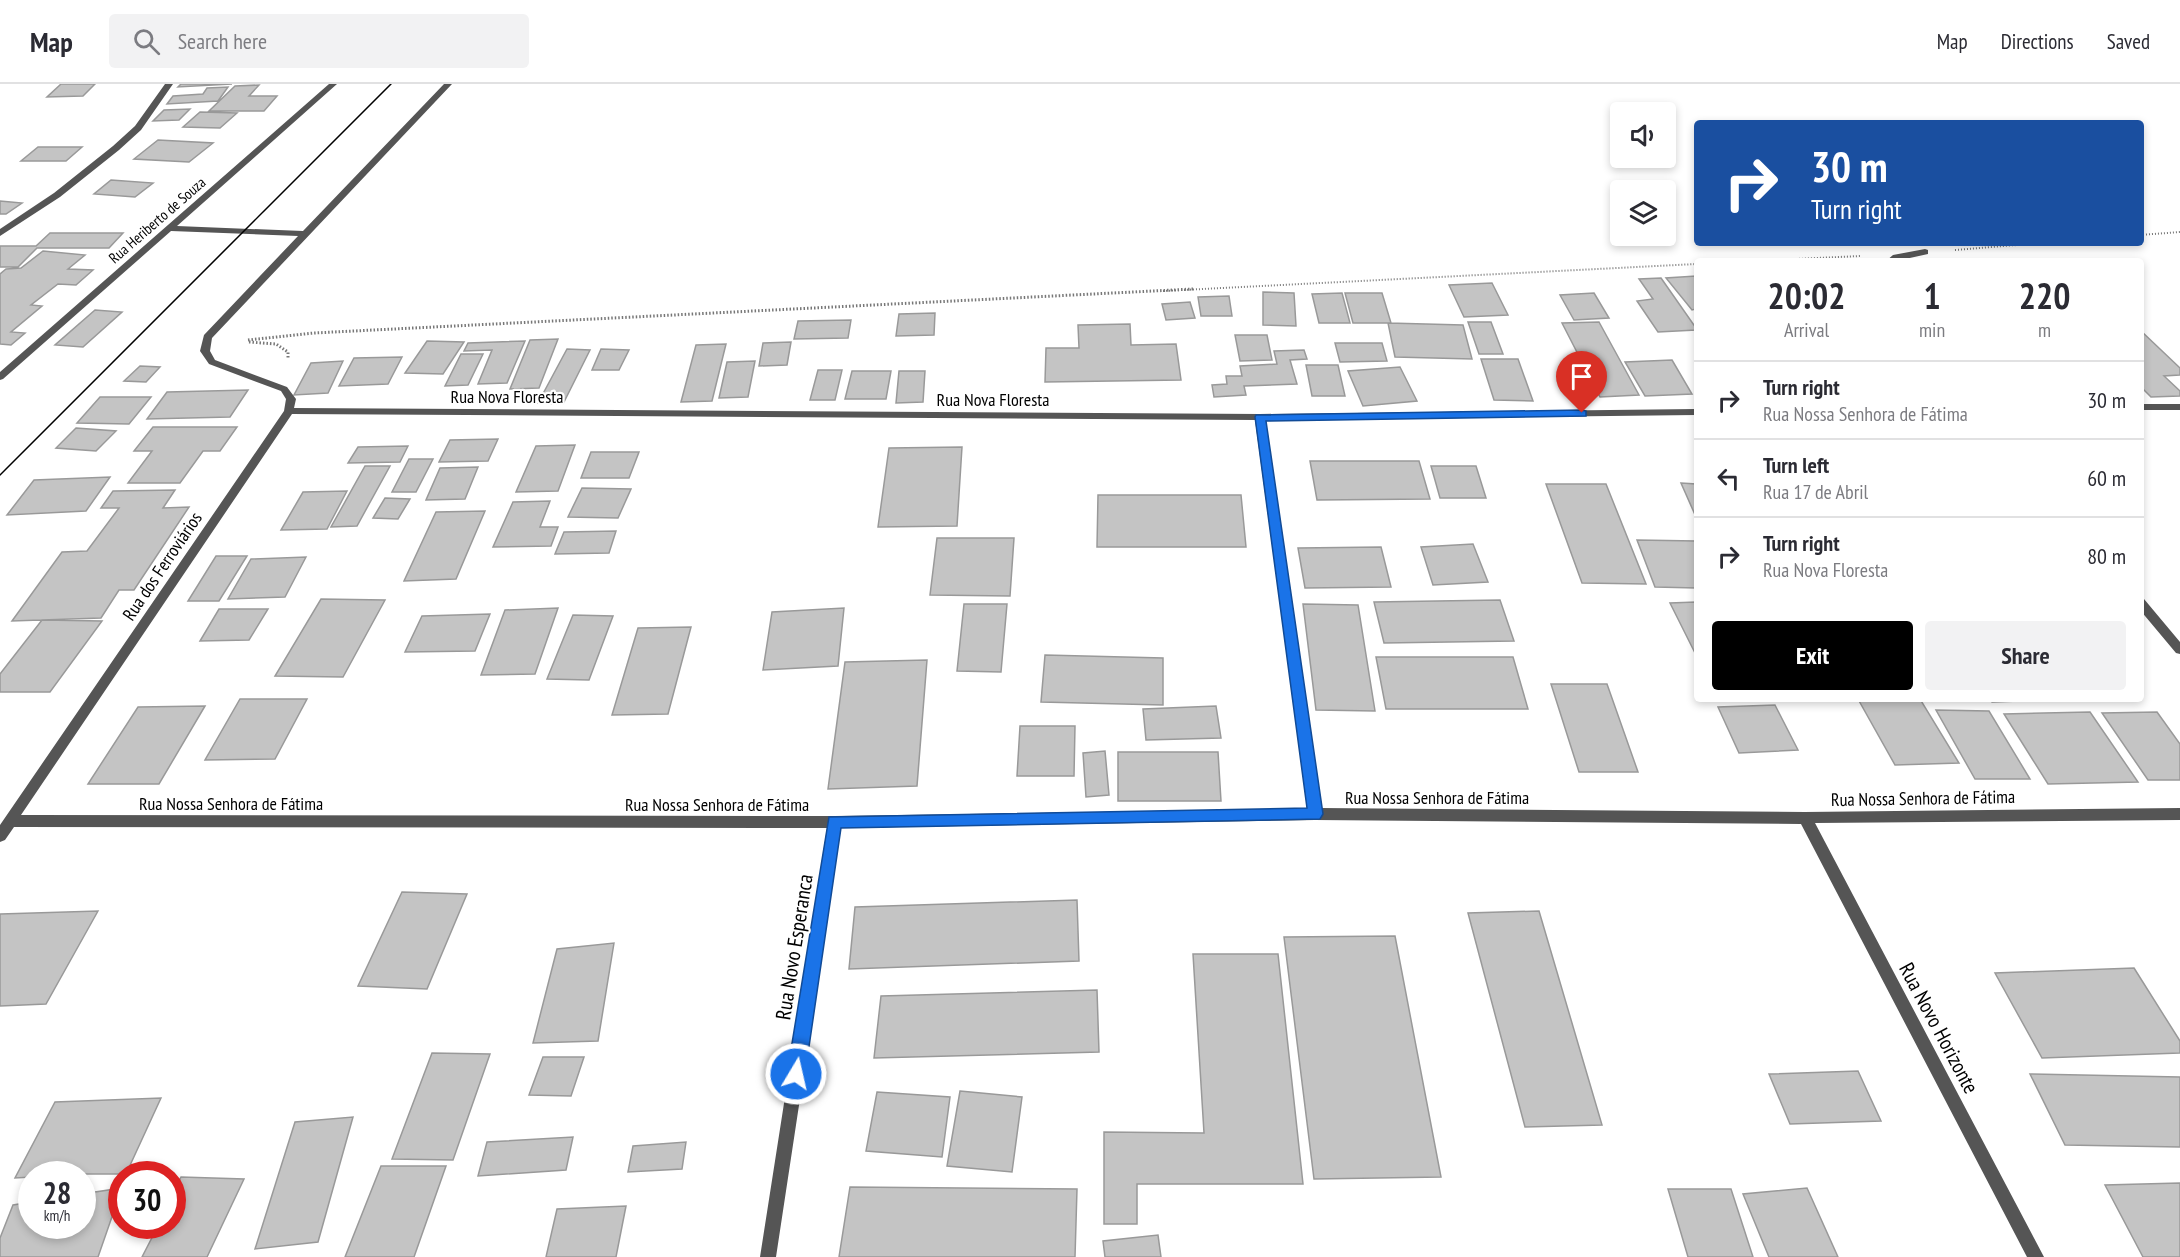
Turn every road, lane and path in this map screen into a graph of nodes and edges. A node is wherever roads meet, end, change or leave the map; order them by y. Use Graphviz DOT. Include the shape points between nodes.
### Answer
graph roads {
  1 [pos="169,84"];
  2 [pos="333,84"];
  3 [pos="448,84"];
  4 [pos="169,228"];
  5 [pos="2180,232"];
  6 [pos="0,233"];
  7 [pos="306,234"];
  8 [pos="2144,235"];
  9 [pos="2002,246"];
  10 [pos="1925,252"];
  11 [pos="1867,255"];
  12 [pos="1809,258"];
  13 [pos="1894,258"];
  14 [pos="1694,264"];
  15 [pos="205,349"];
  16 [pos="0,377"];
  17 [pos="2144,407"];
  18 [pos="2180,407"];
  19 [pos="289,411"];
  20 [pos="1694,412"];
  21 [pos="1260,417"];
  22 [pos="2144,607"];
  23 [pos="2180,650"];
  24 [pos="1315,814"];
  25 [pos="2180,814"];
  26 [pos="1805,818"];
  27 [pos="10,820"];
  28 [pos="835,822"];
  29 [pos="0,836"];
  30 [pos="768,1257"];
  31 [pos="2036,1257"];
  1 -- 6 [label="street" via="138,128 116,148 57,195"];
  2 -- 4 [label="street, Rua Heriberto de Souza"];
  3 -- 7 [label="street"];
  4 -- 7 [label="street"];
  4 -- 16 [label="street, Rua Heriberto de Souza"];
  5 -- 8 [label="path"];
  7 -- 15 [label="street" via="207,337"];
  9 -- 10 [label="path"];
  10 -- 13 [label="street"];
  11 -- 12 [label="path"];
  14 -- 15 [label="path" via="314,333"];
  15 -- 19 [label="street" via="212,362 284,389 291,399"];
  17 -- 18 [label="street"];
  19 -- 21 [label="street, Rua Nova Floresta"];
  19 -- 27 [label="street, Rua dos Ferroviários"];
  20 -- 21 [label="street, Rua Nova Floresta"];
  21 -- 24 [label="street"];
  22 -- 23 [label="street"];
  24 -- 26 [label="street, Rua Nossa Senhora de Fátima"];
  24 -- 28 [label="street, Rua Nossa Senhora de Fátima"];
  25 -- 26 [label="street, Rua Nossa Senhora de Fátima"];
  26 -- 31 [label="street, Rua Novo Horizonte"];
  27 -- 28 [label="street, Rua Nossa Senhora de Fátima"];
  27 -- 29 [label="street, Rua dos Ferroviários"];
  28 -- 30 [label="street, Rua Novo Esperanca"];
}
